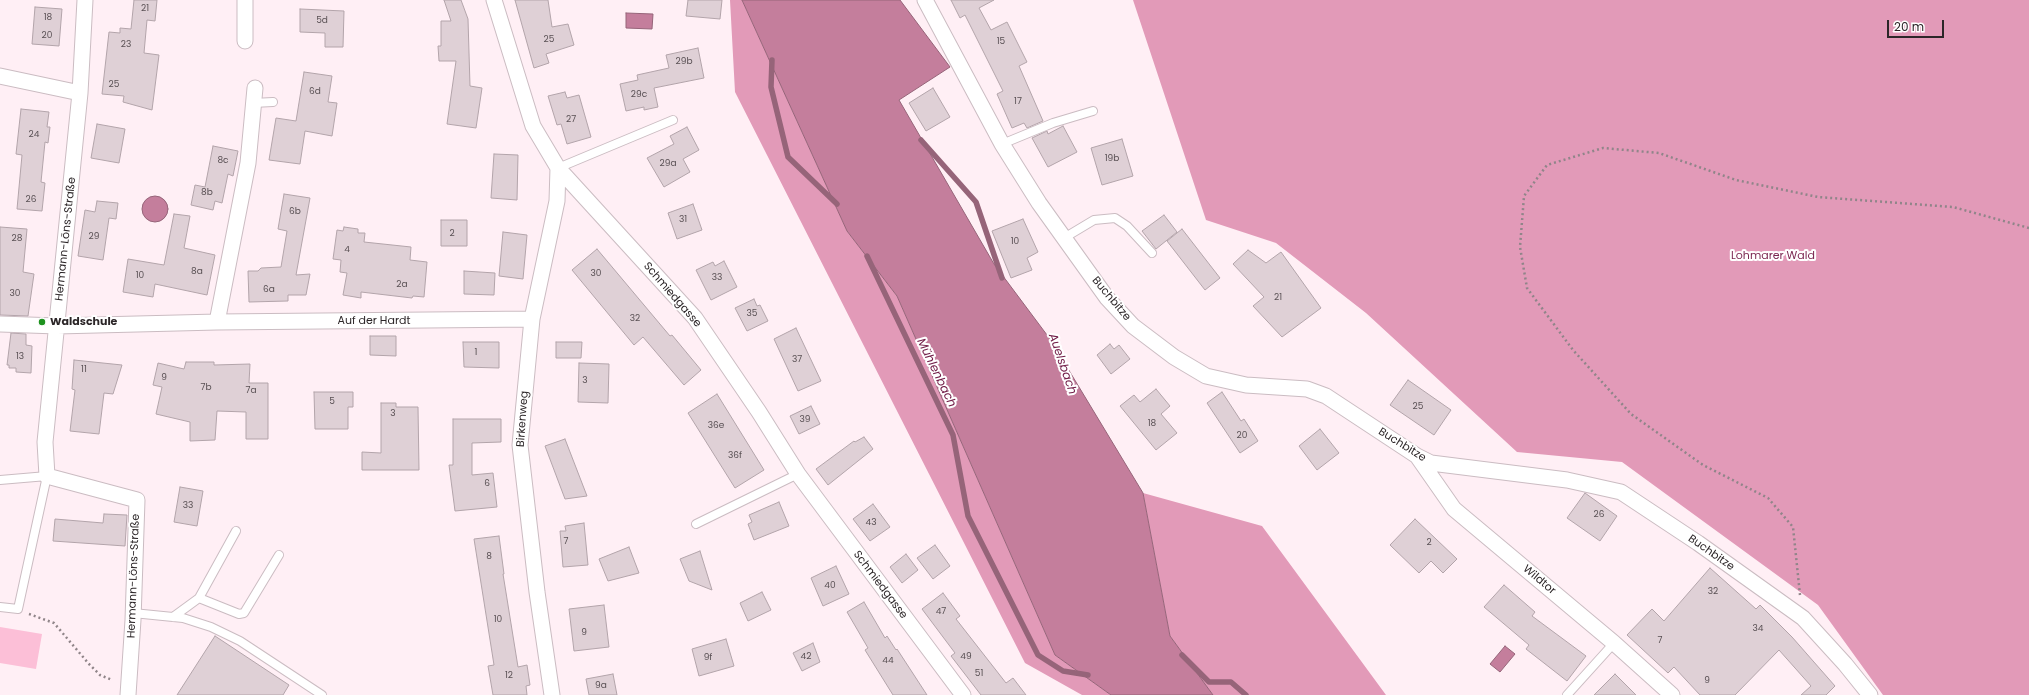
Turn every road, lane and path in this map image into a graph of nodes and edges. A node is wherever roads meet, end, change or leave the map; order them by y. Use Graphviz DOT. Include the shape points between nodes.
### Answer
graph roads {
  1 [pos="85,0"];
  2 [pos="246,0"];
  3 [pos="494,0"];
  4 [pos="925,0"];
  5 [pos="245,41"];
  6 [pos="0,76"];
  7 [pos="255,88"];
  8 [pos="80,93"];
  9 [pos="273,102"];
  10 [pos="253,103"];
  11 [pos="1093,111"];
  12 [pos="673,120"];
  13 [pos="1002,144"];
  14 [pos="558,168"];
  15 [pos="2029,228"];
  16 [pos="1064,238"];
  17 [pos="1152,253"];
  18 [pos="532,320"];
  19 [pos="217,322"];
  20 [pos="0,324"];
  21 [pos="57,326"];
  22 [pos="1417,456"];
  23 [pos="798,474"];
  24 [pos="47,476"];
  25 [pos="0,480"];
  26 [pos="696,524"];
  27 [pos="236,531"];
  28 [pos="279,555"];
  29 [pos="199,598"];
  30 [pos="0,607"];
  31 [pos="18,609"];
  32 [pos="133,613"];
  33 [pos="173,617"];
  34 [pos="1803,618"];
  35 [pos="1614,643"];
  36 [pos="128,688"];
  37 [pos="322,695"];
  38 [pos="552,695"];
  39 [pos="963,695"];
  40 [pos="1567,695"];
  41 [pos="1672,695"];
  42 [pos="1870,695"];
  1 -- 8 [label="street, Hermann-Löns-Straße"];
  2 -- 5 [label="street"];
  3 -- 14 [label="street, Schmiedgasse" via="533,126"];
  4 -- 13 [label="street, Buchbitze"];
  6 -- 8 [label="street"];
  7 -- 10 [label="street"];
  8 -- 21 [label="street, Hermann-Löns-Straße"];
  9 -- 10 [label="lane"];
  10 -- 19 [label="street" via="248,163"];
  11 -- 13 [label="lane" via="1053,123"];
  12 -- 14 [label="lane"];
  13 -- 16 [label="street, Buchbitze" via="1038,204"];
  14 -- 18 [label="street, Birkenweg" via="557,201"];
  14 -- 23 [label="street, Schmiedgasse" via="695,318"];
  15 -- 34 [label="path" via="1954,207 1818,197 1736,180 1659,152 1603,148 1547,165 1524,196 1520,247 1527,288 1573,350 1631,414 1703,465 1768,498 1793,527"];
  16 -- 17 [label="lane" via="1094,220 1115,218 1127,226"];
  16 -- 22 [label="street, Buchbitze" via="1107,298 1133,326 1174,357 1206,376 1246,385 1307,389 1326,396"];
  18 -- 19 [label="street, Auf der Hardt"];
  18 -- 38 [label="street, Birkenweg" via="520,445"];
  19 -- 21 [label="street, Auf der Hardt"];
  20 -- 21 [label="street, Auf der Hardt"];
  21 -- 24 [label="street, Hermann-Löns-Straße" via="45,442"];
  22 -- 34 [label="street, Buchbitze" via="1432,463 1567,480 1621,492"];
  22 -- 35 [label="street, Wildtor" via="1454,509"];
  23 -- 26 [label="lane"];
  23 -- 39 [label="street, Schmiedgasse"];
  24 -- 25 [label="lane"];
  24 -- 31 [label="lane"];
  24 -- 32 [label="street, Hermann-Löns-Straße" via="137,500"];
  27 -- 29 [label="lane"];
  28 -- 29 [label="lane" via="244,613 239,614"];
  29 -- 33 [label="lane"];
  30 -- 31 [label="lane"];
  31 -- 36 [label="path" via="54,624 100,675"];
  32 -- 33 [label="lane"];
  32 -- 36 [label="street, Hermann-Löns-Straße"];
  33 -- 37 [label="lane" via="211,627 240,641"];
  34 -- 42 [label="street, Buchbitze" via="1846,664"];
  35 -- 40 [label="lane"];
  35 -- 41 [label="street, Wildtor"];
}
